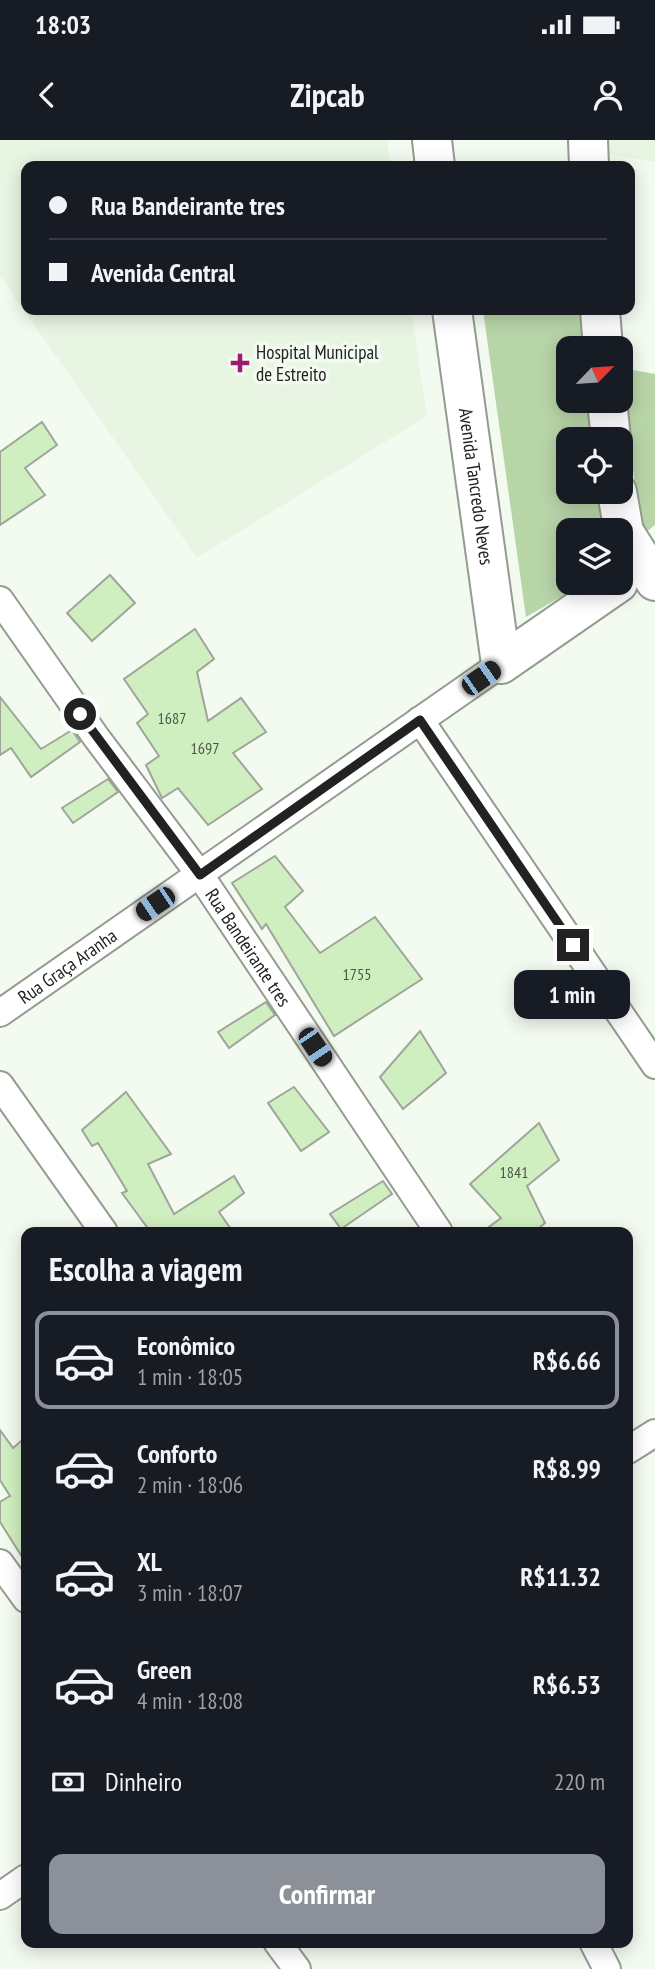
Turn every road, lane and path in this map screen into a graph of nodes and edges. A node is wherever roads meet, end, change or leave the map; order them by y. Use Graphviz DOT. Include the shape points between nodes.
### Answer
graph roads {
  1 [pos="432,140"];
  2 [pos="588,140"];
  3 [pos="434,161"];
  4 [pos="589,161"];
  5 [pos="453,315"];
  6 [pos="600,315"];
  7 [pos="602,336"];
  8 [pos="619,504"];
  9 [pos="639,573"];
  10 [pos="0,600"];
  11 [pos="502,664"];
  12 [pos="420,720"];
  13 [pos="200,875"];
  14 [pos="0,1013"];
  15 [pos="655,1065"];
  16 [pos="0,1085"];
  17 [pos="100,1227"];
  18 [pos="436,1227"];
  19 [pos="655,1433"];
  20 [pos="633,1447"];
  21 [pos="0,1563"];
  22 [pos="21,1592"];
  23 [pos="21,1881"];
  24 [pos="0,1896"];
  25 [pos="282,1948"];
  26 [pos="596,1948"];
  27 [pos="297,1969"];
  28 [pos="607,1969"];
  1 -- 3 [label="main road"];
  2 -- 4 [label="main road"];
  5 -- 11 [label="main road, Avenida Tancredo Neves"];
  6 -- 7 [label="main road"];
  8 -- 9 [label="main road"];
  9 -- 11 [label="main road, Rua Graça Aranha"];
  10 -- 13 [label="street, Rua Bandeirante tres"];
  11 -- 12 [label="street, Rua Graça Aranha"];
  12 -- 13 [label="street, Rua Graça Aranha"];
  12 -- 15 [label="street"];
  13 -- 14 [label="street, Rua Graça Aranha"];
  13 -- 18 [label="street, Rua Bandeirante tres"];
  16 -- 17 [label="street"];
  19 -- 20 [label="street"];
  21 -- 22 [label="street"];
  23 -- 24 [label="street"];
  25 -- 27 [label="street"];
  26 -- 28 [label="street"];
}
